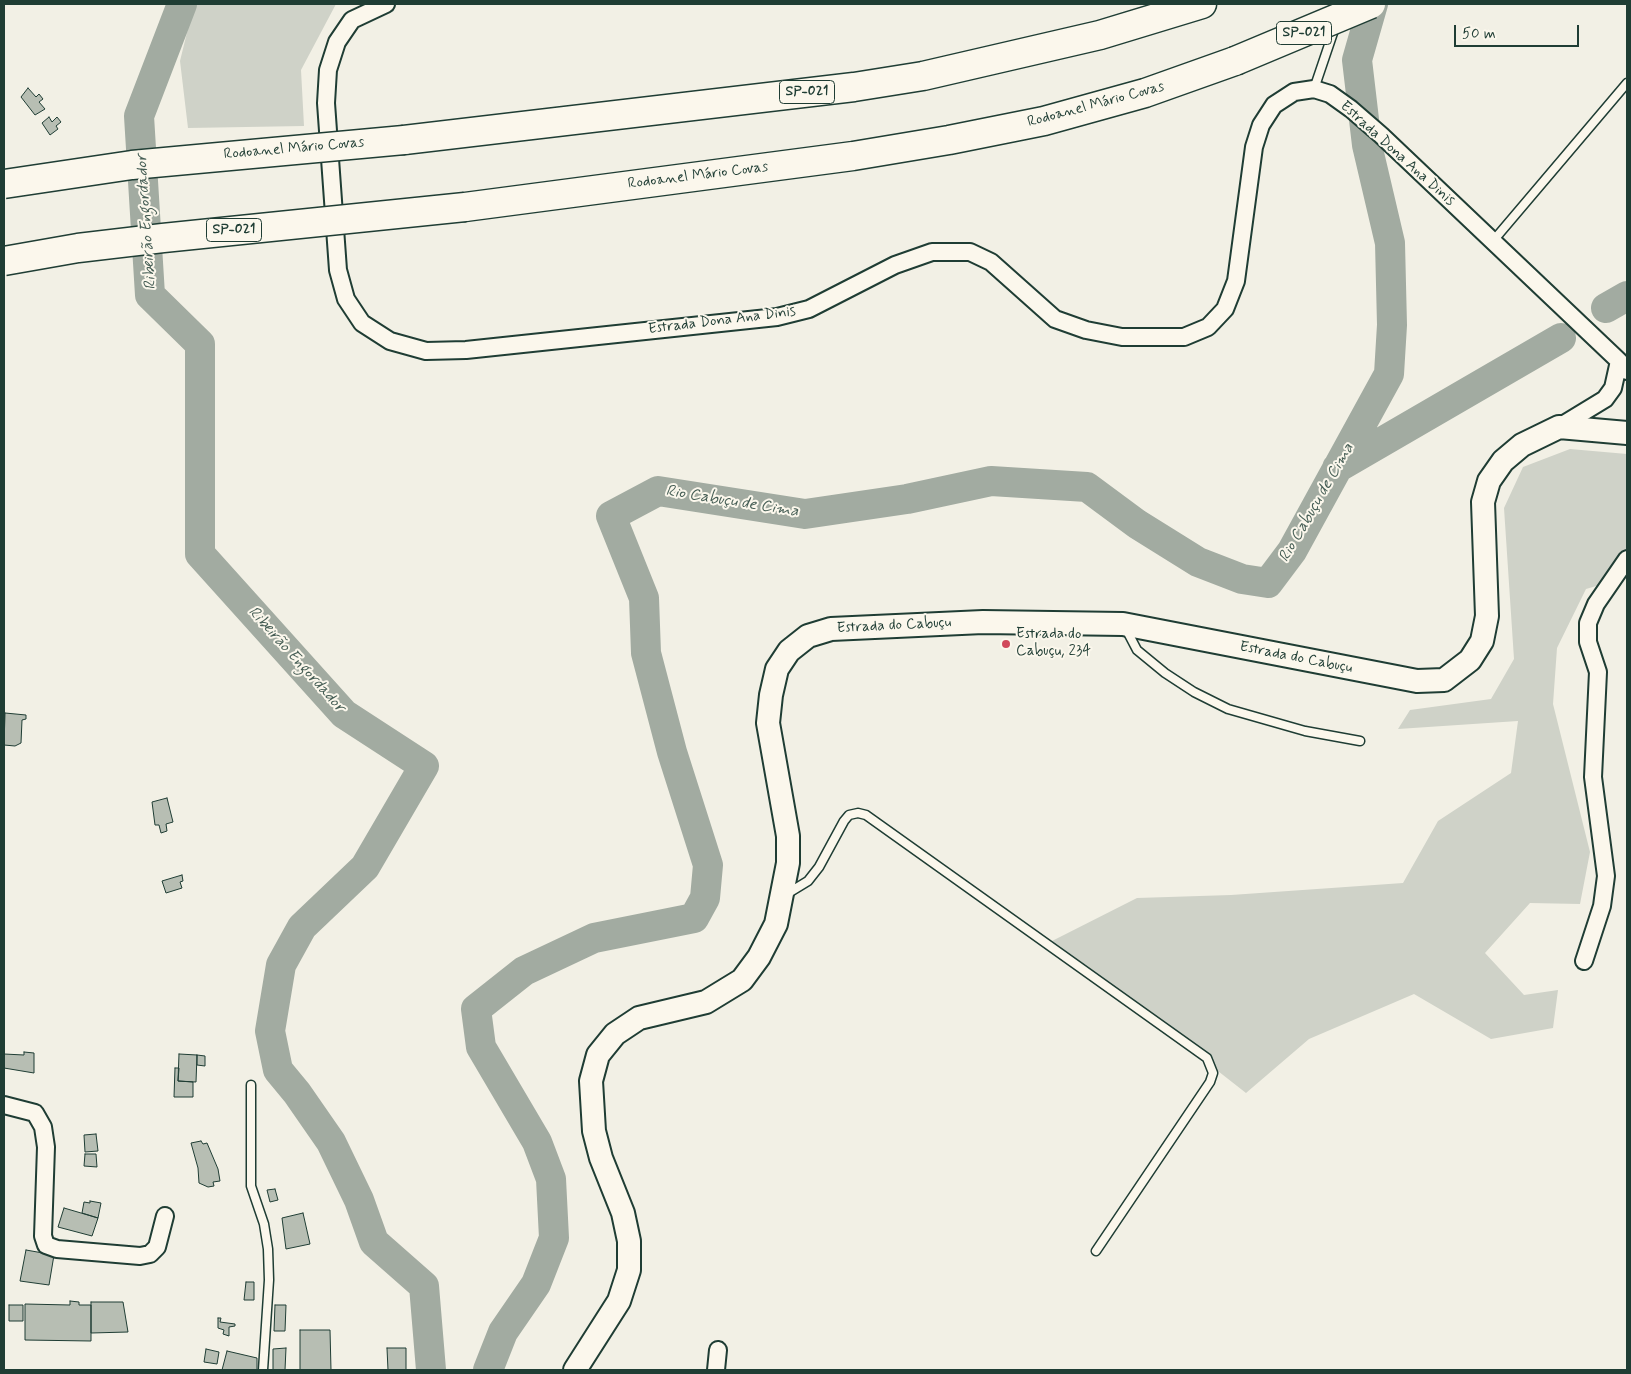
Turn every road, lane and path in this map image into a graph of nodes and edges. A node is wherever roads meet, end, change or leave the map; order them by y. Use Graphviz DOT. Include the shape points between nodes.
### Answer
graph roads {
  1 [pos="386,4"];
  2 [pos="1202,4"];
  3 [pos="1343,4"];
  4 [pos="1371,4"];
  5 [pos="1627,83"];
  6 [pos="1314,89"];
  7 [pos="4,184"];
  8 [pos="1493,241"];
  9 [pos="4,261"];
  10 [pos="1623,366"];
  11 [pos="1559,427"];
  12 [pos="1627,433"];
  13 [pos="1627,560"];
  14 [pos="1123,624"];
  15 [pos="1360,741"];
  16 [pos="783,896"];
  17 [pos="1584,961"];
  18 [pos="251,1085"];
  19 [pos="4,1105"];
  20 [pos="165,1216"];
  21 [pos="1096,1251"];
  22 [pos="718,1350"];
  23 [pos="263,1370"];
  24 [pos="575,1370"];
  25 [pos="716,1370"];
  1 -- 6 [label="street, Estrada Dona Ana Dinis" via="352,20 337,42 328,70 326,103 338,270 346,299 362,324 390,341 426,350 466,350 777,317 809,309 895,265 932,252 970,252 992,262 1055,319 1086,330 1122,337 1184,337 1214,320 1225,308 1236,281 1254,147 1261,125 1274,105 1294,92"];
  2 -- 7 [label="highway, Rodoanel Mário Covas / SP-021, bridge" via="1100,35 923,76 854,87 404,140 132,165"];
  3 -- 6 [label="lane"];
  4 -- 9 [label="highway, Rodoanel Mário Covas / SP-021, bridge" via="1235,61 1145,93 1044,121 949,140 852,156 465,207 154,239"];
  5 -- 8 [label="lane"];
  6 -- 8 [label="street, Estrada Dona Ana Dinis" via="1330,94 1351,109"];
  8 -- 10 [label="street, Estrada Dona Ana Dinis"];
  10 -- 11 [label="street" via="1605,399"];
  11 -- 12 [label="main road"];
  11 -- 14 [label="main road, Estrada do Cabuçu" via="1522,445 1503,461 1490,482 1483,502 1487,616 1482,640 1470,660 1444,680 1417,681"];
  13 -- 17 [label="street" via="1596,604 1588,623 1588,642 1598,672 1593,777 1606,876 1602,906"];
  14 -- 15 [label="lane" via="1138,650 1165,673 1228,709 1265,721"];
  14 -- 16 [label="main road, Estrada do Cabuçu" via="983,622 831,629 808,636 789,651 777,669 768,723 788,836"];
  16 -- 21 [label="lane" via="808,881 850,815 866,815 1207,1058 1213,1073 1210,1082"];
  16 -- 24 [label="main road, Estrada do Cabuçu" via="776,924 742,980 706,1002 639,1018 615,1034 598,1055 590,1080 594,1131 623,1213 629,1241 629,1270 619,1301"];
  18 -- 23 [label="lane" via="251,1186 264,1224 268,1249"];
  19 -- 20 [label="street" via="35,1113 43,1127 46,1147 43,1236 46,1245 57,1249 140,1256 150,1254 158,1246"];
  22 -- 25 [label="street"];
}
